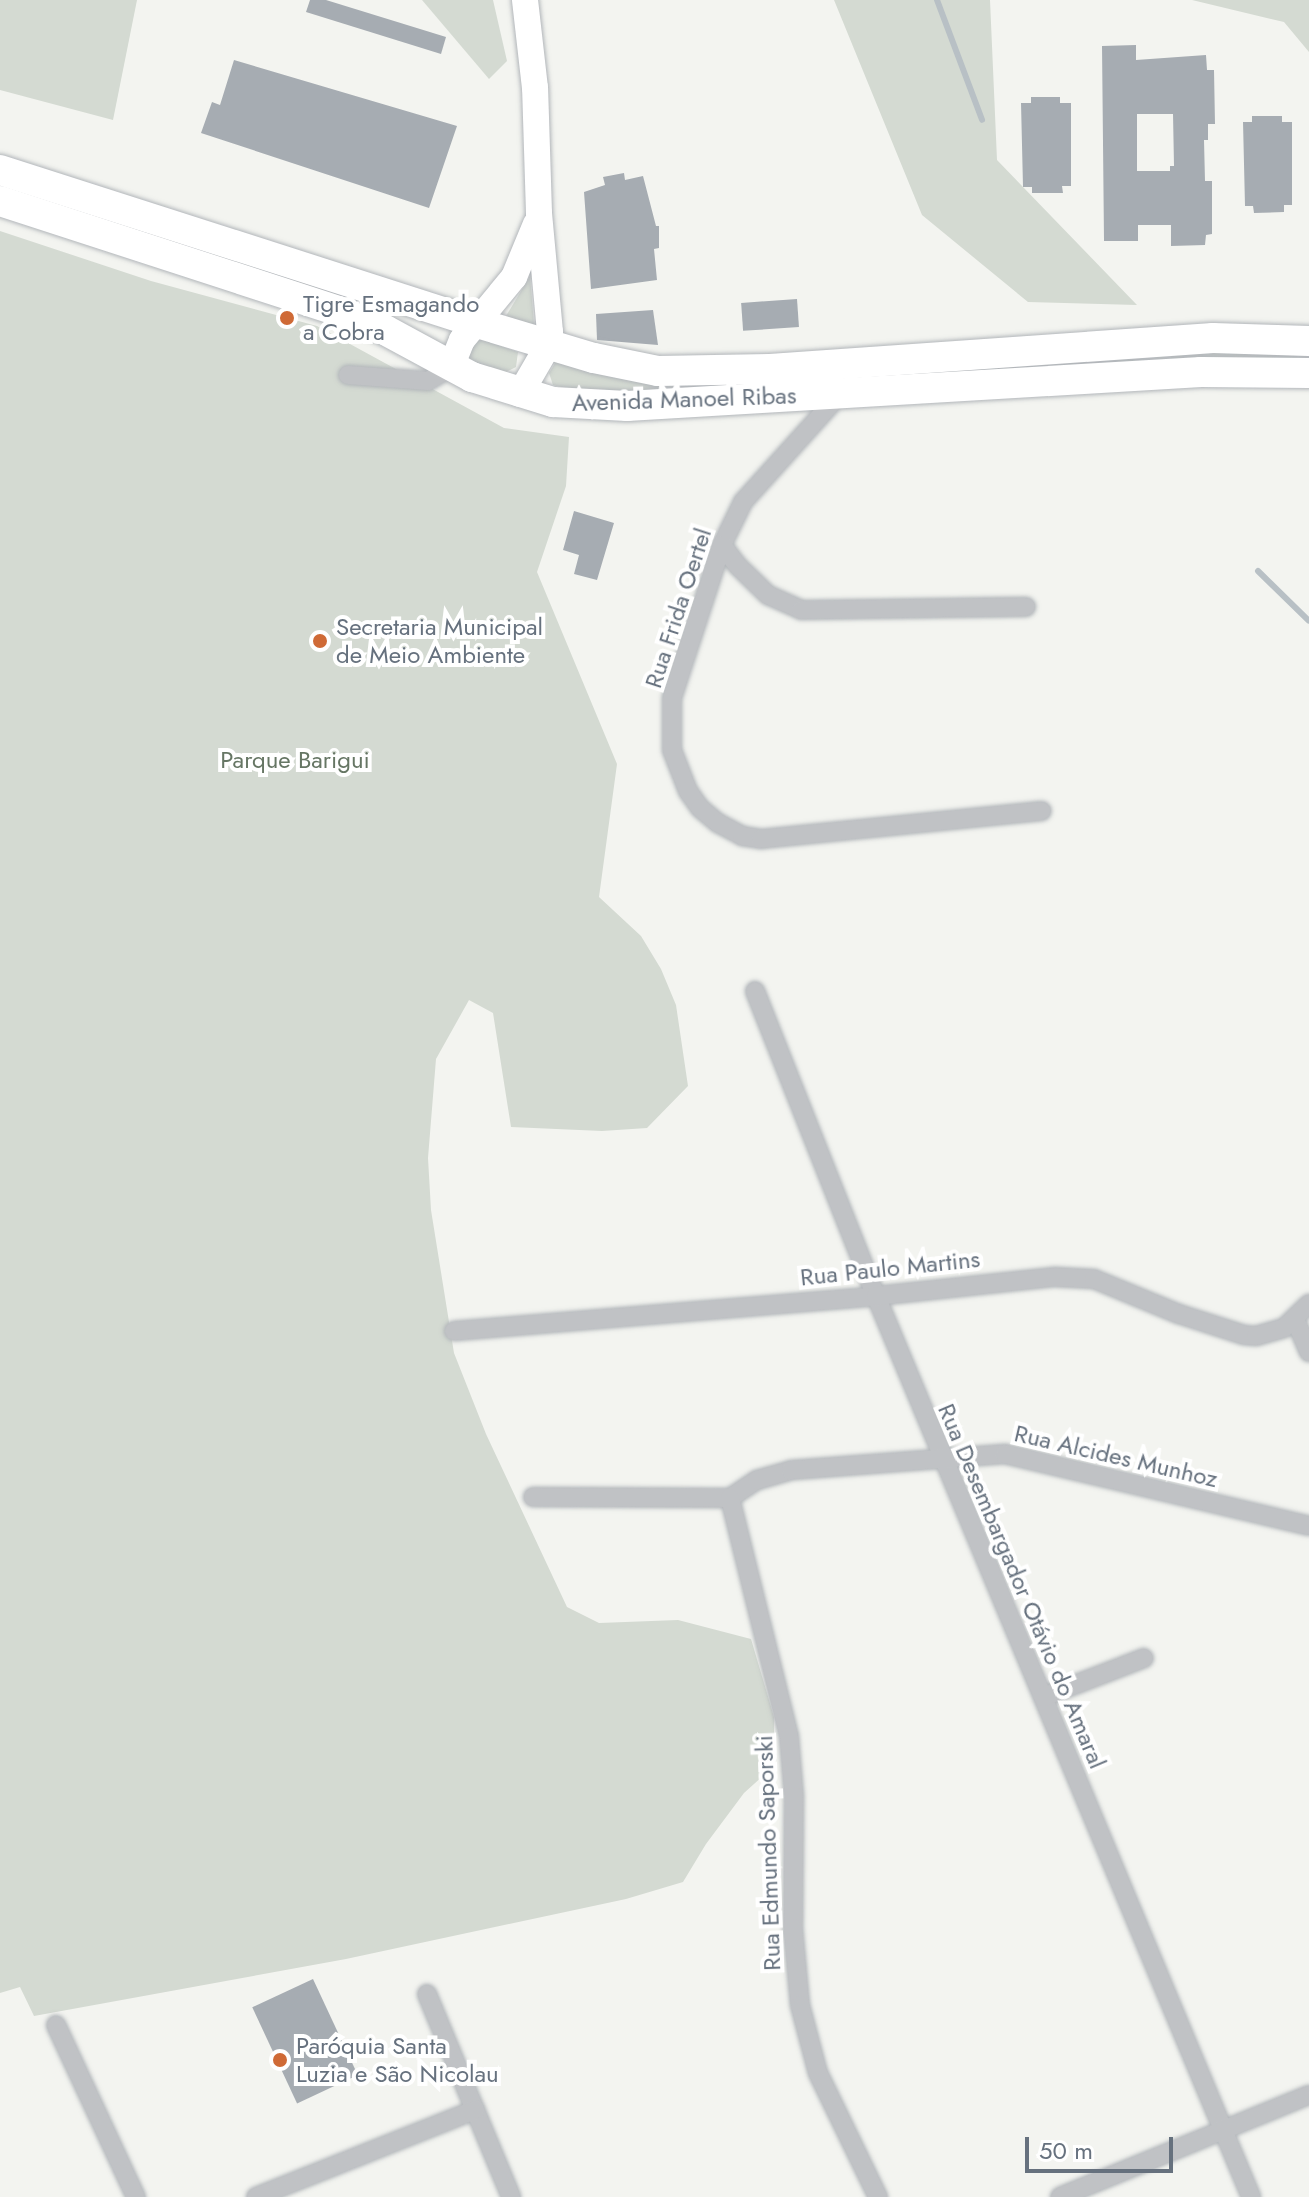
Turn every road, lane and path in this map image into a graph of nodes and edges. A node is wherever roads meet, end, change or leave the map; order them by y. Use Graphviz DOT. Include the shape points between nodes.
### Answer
graph roads {
  1 [pos="525,0"];
  2 [pos="0,170"];
  3 [pos="0,201"];
  4 [pos="539,213"];
  5 [pos="477,323"];
  6 [pos="1309,341"];
  7 [pos="549,344"];
  8 [pos="889,362"];
  9 [pos="451,367"];
  10 [pos="770,369"];
  11 [pos="1309,373"];
  12 [pos="348,375"];
  13 [pos="841,393"];
  14 [pos="520,394"];
  15 [pos="718,400"];
  16 [pos="722,545"];
  17 [pos="1026,607"];
  18 [pos="1042,811"];
  19 [pos="755,991"];
  20 [pos="876,1296"];
  21 [pos="1309,1304"];
  22 [pos="1295,1319"];
  23 [pos="454,1331"];
  24 [pos="1309,1352"];
  25 [pos="943,1458"];
  26 [pos="533,1497"];
  27 [pos="730,1498"];
  28 [pos="1309,1526"];
  29 [pos="1144,1658"];
  30 [pos="1043,1697"];
  31 [pos="427,1994"];
  32 [pos="56,2025"];
  33 [pos="1309,2095"];
  34 [pos="475,2110"];
  35 [pos="1223,2130"];
  36 [pos="136,2197"];
  37 [pos="256,2197"];
  38 [pos="511,2197"];
  39 [pos="878,2197"];
  40 [pos="1060,2197"];
  41 [pos="1251,2197"];
  1 -- 4 [label="street" via="535,88"];
  2 -- 5 [label="main road, Avenida Manoel Ribas"];
  3 -- 9 [label="main road, Avenida Manoel Ribas" via="339,311"];
  4 -- 5 [label="street" via="514,277"];
  4 -- 7 [label="street"];
  5 -- 7 [label="main road, Avenida Manoel Ribas"];
  5 -- 9 [label="street" via="462,340"];
  6 -- 8 [label="main road, Avenida Manoel Ribas" via="1241,337"];
  7 -- 10 [label="main road, Avenida Manoel Ribas" via="658,371"];
  7 -- 14 [label="street"];
  8 -- 10 [label="main road, Avenida Manoel Ribas"];
  8 -- 13 [label="main road" via="848,380"];
  9 -- 12 [label="street" via="428,381"];
  9 -- 14 [label="main road, Avenida Manoel Ribas"];
  10 -- 15 [label="main road" via="765,387"];
  11 -- 13 [label="main road, Avenida Manoel Ribas" via="1201,372"];
  13 -- 15 [label="main road, Avenida Manoel Ribas"];
  13 -- 16 [label="street, Rua Frida Oertel" via="750,492"];
  14 -- 15 [label="main road, Avenida Manoel Ribas" via="598,406"];
  16 -- 17 [label="street" via="768,595 801,610"];
  16 -- 18 [label="street, Rua Frida Oertel" via="676,681 670,718 672,750 688,791 718,823 742,836 784,839"];
  19 -- 20 [label="street, Rua Desembargador Otávio do Amaral"];
  20 -- 22 [label="street, Rua Paulo Martins" via="958,1284 1076,1277 1244,1335 1273,1333"];
  20 -- 23 [label="street, Rua Paulo Martins"];
  20 -- 25 [label="street, Rua Desembargador Otávio do Amaral"];
  21 -- 22 [label="street, Rua Paulo Martins"];
  22 -- 24 [label="street"];
  25 -- 27 [label="street, Rua Alcides Munhoz" via="791,1470 757,1480"];
  25 -- 28 [label="street, Rua Alcides Munhoz" via="1013,1455"];
  25 -- 30 [label="street, Rua Desembargador Otávio do Amaral"];
  26 -- 27 [label="street"];
  27 -- 39 [label="street, Rua Edmundo Saporski" via="789,1737 800,2005 818,2073"];
  29 -- 30 [label="street"];
  30 -- 35 [label="street, Rua Desembargador Otávio do Amaral"];
  31 -- 34 [label="street"];
  32 -- 36 [label="street"];
  33 -- 35 [label="street"];
  34 -- 37 [label="street"];
  34 -- 38 [label="street"];
  35 -- 40 [label="street"];
  35 -- 41 [label="street, Rua Desembargador Otávio do Amaral"];
}
